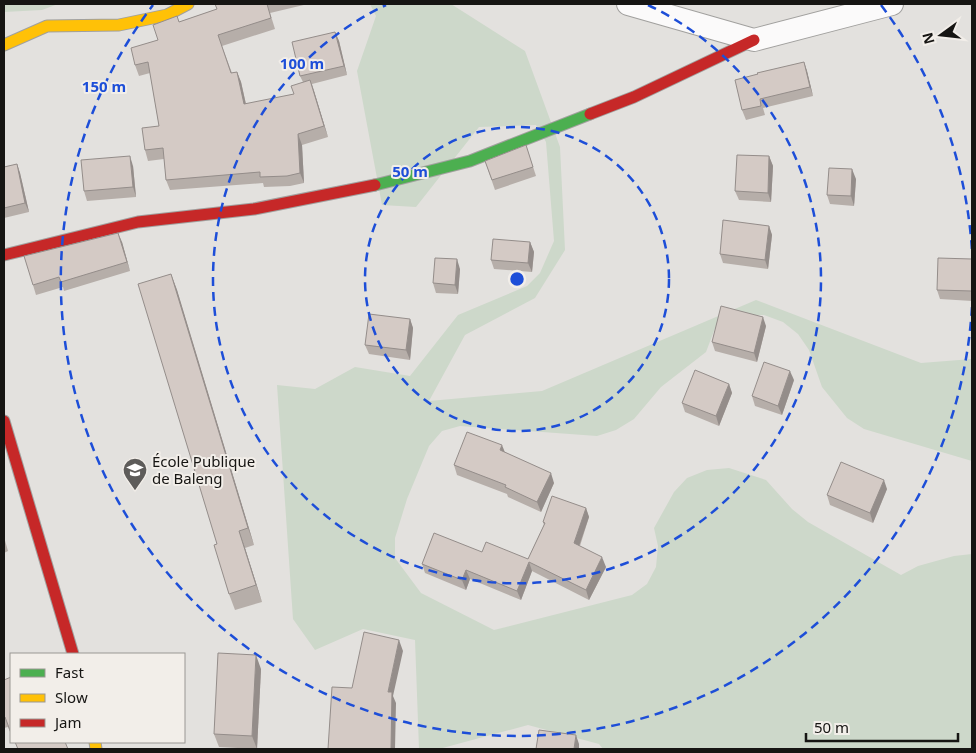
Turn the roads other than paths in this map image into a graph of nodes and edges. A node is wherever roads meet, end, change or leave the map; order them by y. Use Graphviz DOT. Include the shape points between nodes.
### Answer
graph roads {
  1 [pos="188,4"];
  2 [pos="628,4"];
  3 [pos="892,4"];
  4 [pos="754,40"];
  5 [pos="4,45"];
  6 [pos="4,255"];
  7 [pos="4,421"];
  8 [pos="73,653"];
  1 -- 5 [label="street" via="167,15 119,24 47,26"];
  2 -- 4 [label="street"];
  3 -- 4 [label="street"];
  4 -- 6 [label="street" via="634,97 470,161 382,184 254,209 138,222"];
  7 -- 8 [label="street"];
}
